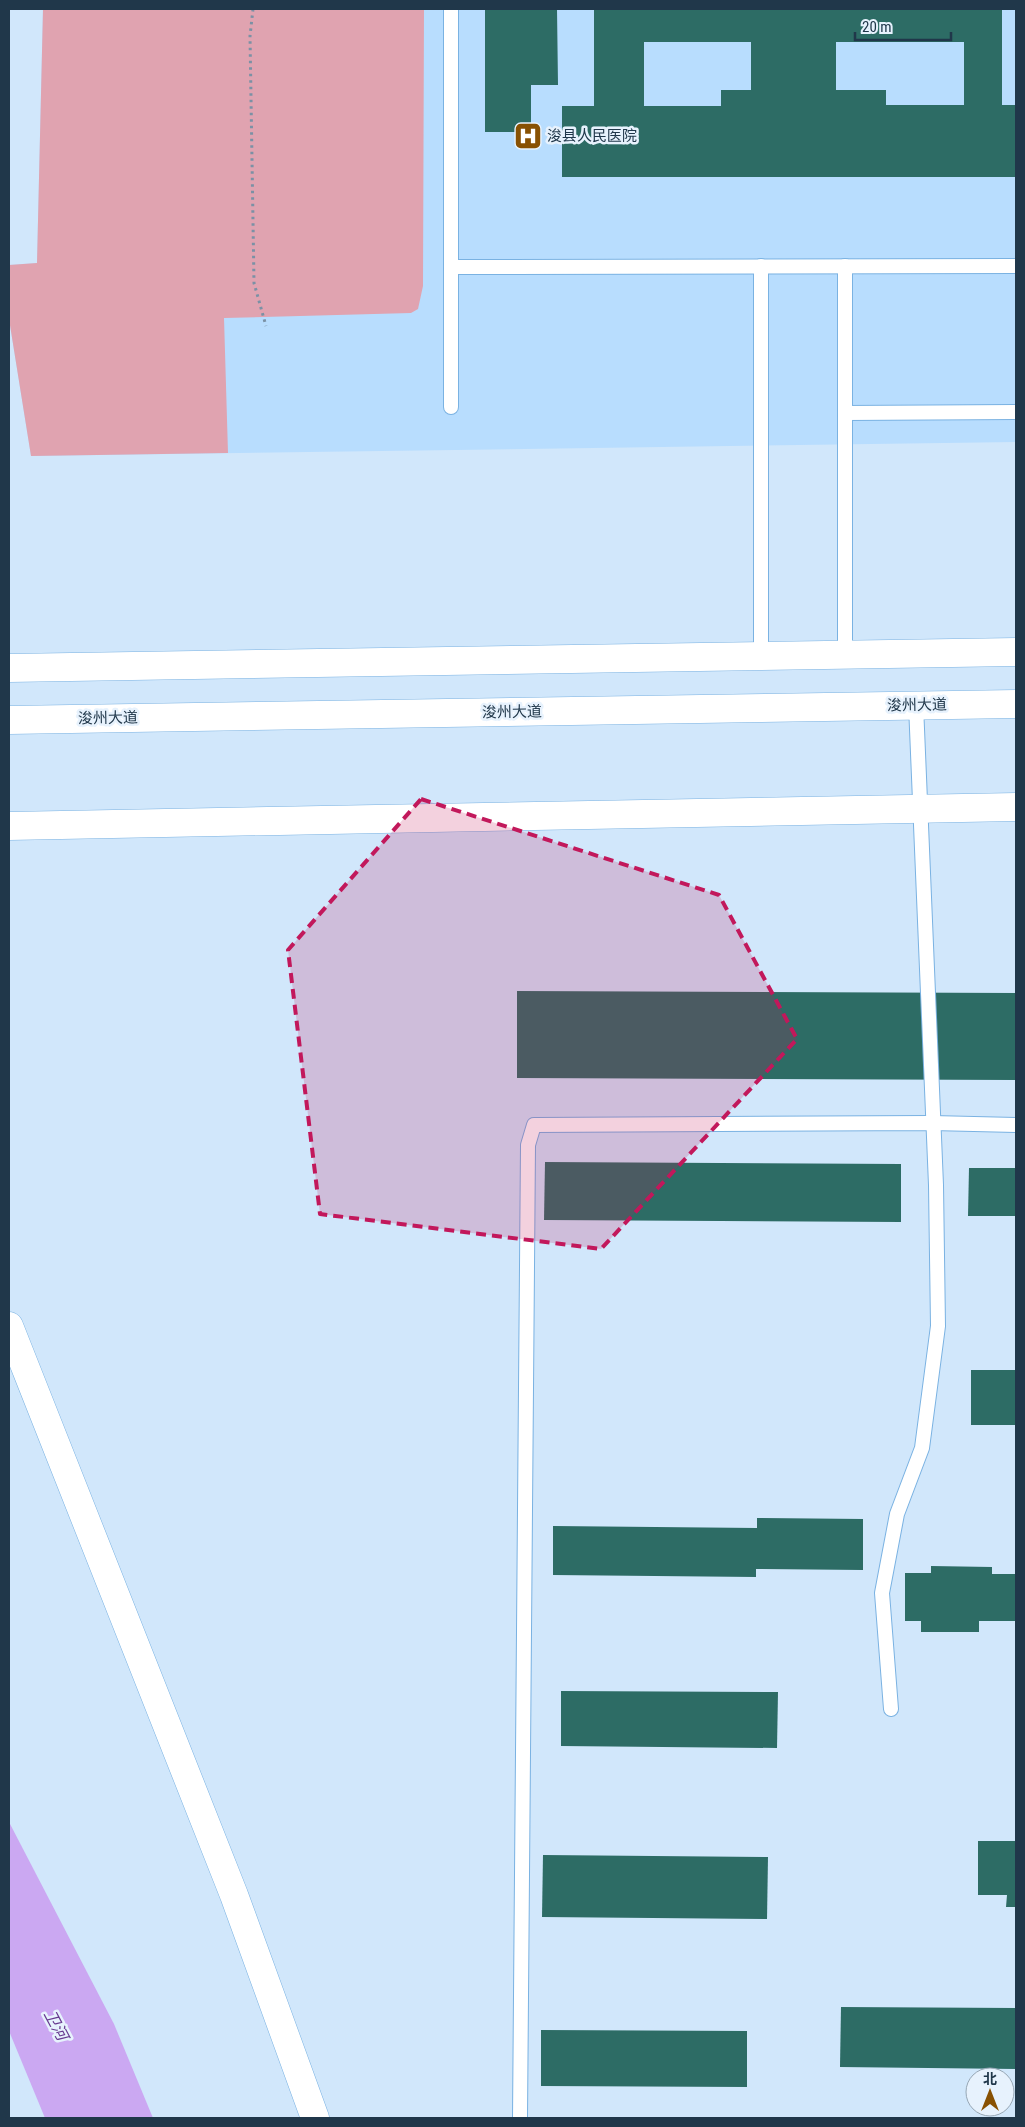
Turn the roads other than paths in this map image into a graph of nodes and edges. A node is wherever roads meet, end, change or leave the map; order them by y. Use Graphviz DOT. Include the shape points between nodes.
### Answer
graph roads {
  1 [pos="451,9"];
  2 [pos="761,266"];
  3 [pos="845,266"];
  4 [pos="1016,266"];
  5 [pos="451,267"];
  6 [pos="451,407"];
  7 [pos="845,412"];
  8 [pos="1016,412"];
  9 [pos="1016,652"];
  10 [pos="845,654"];
  11 [pos="761,656"];
  12 [pos="9,668"];
  13 [pos="1016,704"];
  14 [pos="916,705"];
  15 [pos="9,720"];
  16 [pos="1016,807"];
  17 [pos="920,809"];
  18 [pos="9,826"];
  19 [pos="932,1123"];
  20 [pos="1016,1125"];
  21 [pos="9,1326"];
  22 [pos="891,1709"];
  23 [pos="315,2118"];
  24 [pos="520,2118"];
  1 -- 5 [label="lane"];
  2 -- 3 [label="lane"];
  2 -- 5 [label="lane"];
  2 -- 11 [label="lane"];
  3 -- 4 [label="lane"];
  3 -- 7 [label="lane"];
  5 -- 6 [label="lane"];
  7 -- 8 [label="lane"];
  7 -- 10 [label="lane"];
  9 -- 10 [label="main road"];
  10 -- 11 [label="main road"];
  11 -- 12 [label="main road"];
  13 -- 14 [label="main road, 浚州大道"];
  14 -- 15 [label="main road, 浚州大道"];
  14 -- 17 [label="lane"];
  16 -- 17 [label="main road"];
  17 -- 18 [label="main road"];
  17 -- 19 [label="lane"];
  19 -- 20 [label="lane"];
  19 -- 22 [label="lane" via="938,1326 922,1448 897,1514 882,1593"];
  19 -- 24 [label="lane" via="534,1125 528,1145"];
  21 -- 23 [label="main road" via="234,1895"];
}
